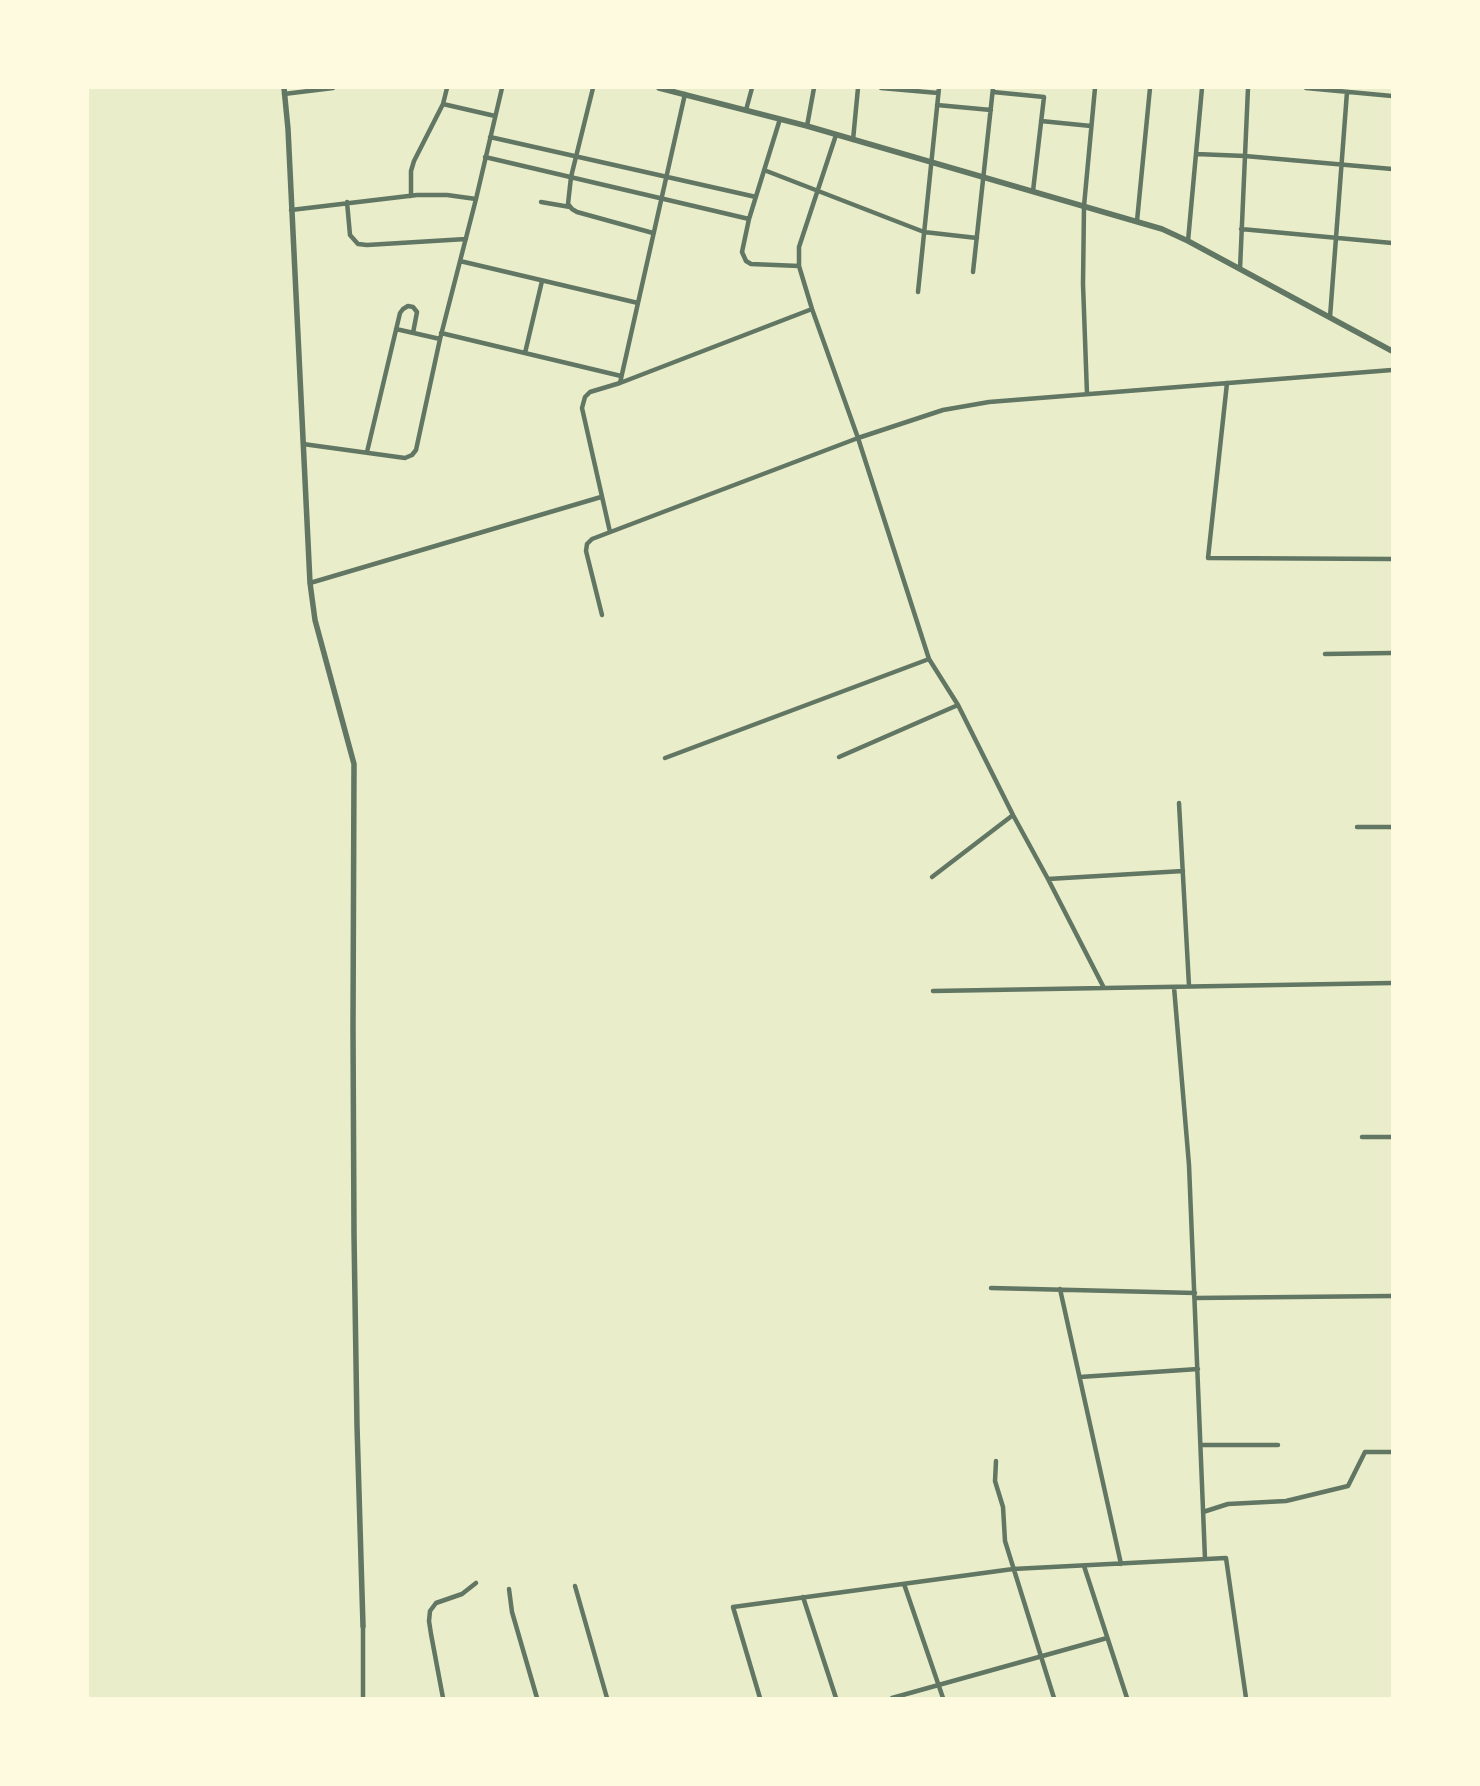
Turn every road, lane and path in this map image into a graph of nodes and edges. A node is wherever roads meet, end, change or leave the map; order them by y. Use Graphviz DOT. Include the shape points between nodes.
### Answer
graph roads {
  1 [pos="333,88"];
  2 [pos="447,88"];
  3 [pos="502,88"];
  4 [pos="593,88"];
  5 [pos="660,88"];
  6 [pos="752,88"];
  7 [pos="814,88"];
  8 [pos="858,88"];
  9 [pos="881,88"];
  10 [pos="1095,88"];
  11 [pos="1150,88"];
  12 [pos="1202,88"];
  13 [pos="1248,88"];
  14 [pos="1306,88"];
  15 [pos="938,90"];
  16 [pos="993,90"];
  17 [pos="284,91"];
  18 [pos="686,91"];
  19 [pos="1347,92"];
  20 [pos="1392,96"];
  21 [pos="443,104"];
  22 [pos="937,106"];
  23 [pos="746,110"];
  24 [pos="991,110"];
  25 [pos="495,116"];
  26 [pos="780,119"];
  27 [pos="1041,121"];
  28 [pos="807,126"];
  29 [pos="1091,126"];
  30 [pos="836,135"];
  31 [pos="490,137"];
  32 [pos="853,140"];
  33 [pos="1196,154"];
  34 [pos="576,156"];
  35 [pos="1245,156"];
  36 [pos="485,157"];
  37 [pos="931,162"];
  38 [pos="1342,164"];
  39 [pos="1392,169"];
  40 [pos="764,170"];
  41 [pos="571,177"];
  42 [pos="666,177"];
  43 [pos="983,177"];
  44 [pos="818,191"];
  45 [pos="1033,191"];
  46 [pos="411,196"];
  47 [pos="756,197"];
  48 [pos="661,198"];
  49 [pos="476,199"];
  50 [pos="347,202"];
  51 [pos="541,202"];
  52 [pos="1084,206"];
  53 [pos="570,207"];
  54 [pos="291,210"];
  55 [pos="749,218"];
  56 [pos="1137,221"];
  57 [pos="1242,229"];
  58 [pos="924,232"];
  59 [pos="653,233"];
  60 [pos="1336,237"];
  61 [pos="977,238"];
  62 [pos="466,239"];
  63 [pos="1188,241"];
  64 [pos="1392,243"];
  65 [pos="460,261"];
  66 [pos="799,266"];
  67 [pos="1240,268"];
  68 [pos="973,272"];
  69 [pos="542,281"];
  70 [pos="918,292"];
  71 [pos="638,303"];
  72 [pos="812,309"];
  73 [pos="1330,317"];
  74 [pos="396,329"];
  75 [pos="413,333"];
  76 [pos="441,336"];
  77 [pos="1392,351"];
  78 [pos="525,353"];
  79 [pos="1392,370"];
  80 [pos="621,376"];
  81 [pos="620,383"];
  82 [pos="1227,383"];
  83 [pos="1087,394"];
  84 [pos="858,438"];
  85 [pos="303,444"];
  86 [pos="367,452"];
  87 [pos="601,497"];
  88 [pos="610,532"];
  89 [pos="1392,559"];
  90 [pos="310,583"];
  91 [pos="602,615"];
  92 [pos="1392,653"];
  93 [pos="1325,654"];
  94 [pos="929,659"];
  95 [pos="958,705"];
  96 [pos="839,757"];
  97 [pos="666,758"];
  98 [pos="1178,803"];
  99 [pos="1013,815"];
  100 [pos="1357,827"];
  101 [pos="1392,827"];
  102 [pos="1183,872"];
  103 [pos="932,876"];
  104 [pos="1048,879"];
  105 [pos="1392,983"];
  106 [pos="1174,986"];
  107 [pos="1189,986"];
  108 [pos="1104,988"];
  109 [pos="933,991"];
  110 [pos="1362,1137"];
  111 [pos="1392,1137"];
  112 [pos="991,1288"];
  113 [pos="1060,1289"];
  114 [pos="1195,1295"];
  115 [pos="1392,1296"];
  116 [pos="1198,1369"];
  117 [pos="1080,1377"];
  118 [pos="1201,1445"];
  119 [pos="1278,1445"];
  120 [pos="1392,1452"];
  121 [pos="996,1461"];
  122 [pos="1203,1512"];
  123 [pos="1205,1559"];
  124 [pos="1121,1564"];
  125 [pos="1084,1566"];
  126 [pos="1013,1569"];
  127 [pos="476,1583"];
  128 [pos="904,1584"];
  129 [pos="575,1586"];
  130 [pos="509,1589"];
  131 [pos="803,1598"];
  132 [pos="364,1626"];
  133 [pos="1108,1638"];
  134 [pos="1040,1657"];
  135 [pos="938,1686"];
  136 [pos="364,1698"];
  137 [pos="443,1698"];
  138 [pos="537,1698"];
  139 [pos="607,1698"];
  140 [pos="760,1698"];
  141 [pos="836,1698"];
  142 [pos="892,1698"];
  143 [pos="943,1698"];
  144 [pos="1054,1698"];
  145 [pos="1127,1698"];
  146 [pos="1246,1698"];
  1 -- 17 [label="street"];
  2 -- 21 [label="street"];
  3 -- 25 [label="street"];
  4 -- 34 [label="street"];
  5 -- 18 [label="street"];
  6 -- 23 [label="street"];
  7 -- 28 [label="street"];
  8 -- 32 [label="street"];
  9 -- 15 [label="street"];
  10 -- 29 [label="street"];
  11 -- 56 [label="street"];
  12 -- 33 [label="street"];
  13 -- 35 [label="street"];
  14 -- 19 [label="street"];
  15 -- 22 [label="street"];
  16 -- 24 [label="street"];
  16 -- 27 [label="street" via="1044,98"];
  17 -- 54 [label="street"];
  18 -- 23 [label="street"];
  18 -- 42 [label="street"];
  19 -- 20 [label="street"];
  19 -- 38 [label="street"];
  21 -- 25 [label="street"];
  21 -- 46 [label="street" via="411,170"];
  22 -- 24 [label="street"];
  22 -- 37 [label="street"];
  23 -- 26 [label="street"];
  24 -- 43 [label="street"];
  25 -- 31 [label="street"];
  26 -- 28 [label="street"];
  26 -- 40 [label="street"];
  27 -- 29 [label="street"];
  27 -- 45 [label="street"];
  28 -- 30 [label="street"];
  29 -- 52 [label="street"];
  30 -- 32 [label="street"];
  30 -- 44 [label="street"];
  31 -- 34 [label="street"];
  31 -- 36 [label="street"];
  32 -- 37 [label="street"];
  33 -- 35 [label="street"];
  33 -- 63 [label="street"];
  34 -- 41 [label="street"];
  34 -- 42 [label="street"];
  35 -- 38 [label="street"];
  35 -- 57 [label="street"];
  36 -- 41 [label="street"];
  36 -- 49 [label="street"];
  37 -- 43 [label="street"];
  37 -- 58 [label="street"];
  38 -- 39 [label="street"];
  38 -- 60 [label="street"];
  40 -- 44 [label="street"];
  40 -- 47 [label="street"];
  41 -- 48 [label="street"];
  41 -- 53 [label="street"];
  42 -- 47 [label="street"];
  42 -- 48 [label="street"];
  43 -- 45 [label="street"];
  43 -- 61 [label="street"];
  44 -- 58 [label="street"];
  44 -- 66 [label="street" via="800,241"];
  45 -- 52 [label="street"];
  46 -- 49 [label="street" via="447,195"];
  46 -- 50 [label="street"];
  47 -- 55 [label="street"];
  48 -- 55 [label="street"];
  48 -- 59 [label="street"];
  49 -- 62 [label="street"];
  50 -- 54 [label="street"];
  50 -- 62 [label="street" via="350,235 358,244"];
  51 -- 53 [label="street"];
  52 -- 56 [label="street"];
  52 -- 83 [label="street"];
  53 -- 59 [label="street" via="577,212"];
  54 -- 85 [label="street"];
  55 -- 66 [label="street" via="742,252 746,261 756,265"];
  56 -- 63 [label="street"];
  57 -- 60 [label="street"];
  57 -- 67 [label="street"];
  58 -- 61 [label="street"];
  58 -- 70 [label="street"];
  59 -- 71 [label="street"];
  60 -- 64 [label="street"];
  60 -- 73 [label="street"];
  61 -- 68 [label="street"];
  62 -- 65 [label="street"];
  63 -- 67 [label="street"];
  65 -- 69 [label="street"];
  65 -- 76 [label="street"];
  66 -- 72 [label="street"];
  67 -- 73 [label="street"];
  69 -- 71 [label="street"];
  69 -- 78 [label="street"];
  71 -- 80 [label="street"];
  72 -- 81 [label="street"];
  72 -- 84 [label="street"];
  73 -- 77 [label="street"];
  74 -- 75 [label="street"];
  74 -- 75 [label="street" via="401,311 411,306 417,314"];
  74 -- 86 [label="street"];
  75 -- 76 [label="street"];
  76 -- 78 [label="street"];
  76 -- 86 [label="street" via="414,453 404,458"];
  78 -- 80 [label="street"];
  79 -- 82 [label="street"];
  80 -- 81 [label="street"];
  81 -- 87 [label="street" via="590,392 582,404"];
  82 -- 83 [label="street"];
  82 -- 89 [label="street" via="1208,558"];
  83 -- 84 [label="street" via="989,402 942,410"];
  84 -- 88 [label="street"];
  84 -- 94 [label="street"];
  85 -- 86 [label="street"];
  85 -- 90 [label="street"];
  87 -- 88 [label="street"];
  87 -- 90 [label="street"];
  88 -- 91 [label="street" via="592,538 586,547"];
  90 -- 132 [label="street" via="315,620 354,764 354,1235"];
  92 -- 93 [label="street"];
  94 -- 95 [label="street"];
  94 -- 97 [label="street"];
  95 -- 96 [label="street"];
  95 -- 99 [label="street"];
  98 -- 102 [label="street"];
  99 -- 103 [label="street"];
  99 -- 104 [label="street"];
  100 -- 101 [label="street"];
  102 -- 104 [label="street"];
  102 -- 107 [label="street"];
  104 -- 108 [label="street"];
  105 -- 107 [label="street"];
  106 -- 107 [label="street"];
  106 -- 108 [label="street"];
  106 -- 114 [label="street" via="1189,1165"];
  108 -- 109 [label="street"];
  110 -- 111 [label="street"];
  112 -- 113 [label="street"];
  113 -- 114 [label="street"];
  113 -- 117 [label="street"];
  114 -- 115 [label="street"];
  114 -- 116 [label="street"];
  116 -- 117 [label="street"];
  116 -- 118 [label="street"];
  117 -- 124 [label="street"];
  118 -- 119 [label="street"];
  118 -- 122 [label="street"];
  120 -- 122 [label="street" via="1365,1452 1348,1486 1286,1501 1228,1504"];
  121 -- 126 [label="street" via="995,1481 1003,1507 1004,1536"];
  122 -- 123 [label="street"];
  123 -- 124 [label="street"];
  123 -- 146 [label="street" via="1226,1558"];
  124 -- 125 [label="street"];
  125 -- 126 [label="street"];
  125 -- 133 [label="street"];
  126 -- 128 [label="street"];
  126 -- 134 [label="street"];
  127 -- 137 [label="street" via="462,1594 436,1603 430,1611"];
  128 -- 131 [label="street"];
  128 -- 135 [label="street"];
  129 -- 139 [label="street"];
  130 -- 138 [label="street" via="512,1612"];
  131 -- 140 [label="street" via="733,1607"];
  131 -- 141 [label="street"];
  132 -- 136 [label="street"];
  133 -- 134 [label="street"];
  133 -- 145 [label="street"];
  134 -- 135 [label="street"];
  134 -- 144 [label="street"];
  135 -- 142 [label="street"];
  135 -- 143 [label="street"];
}
